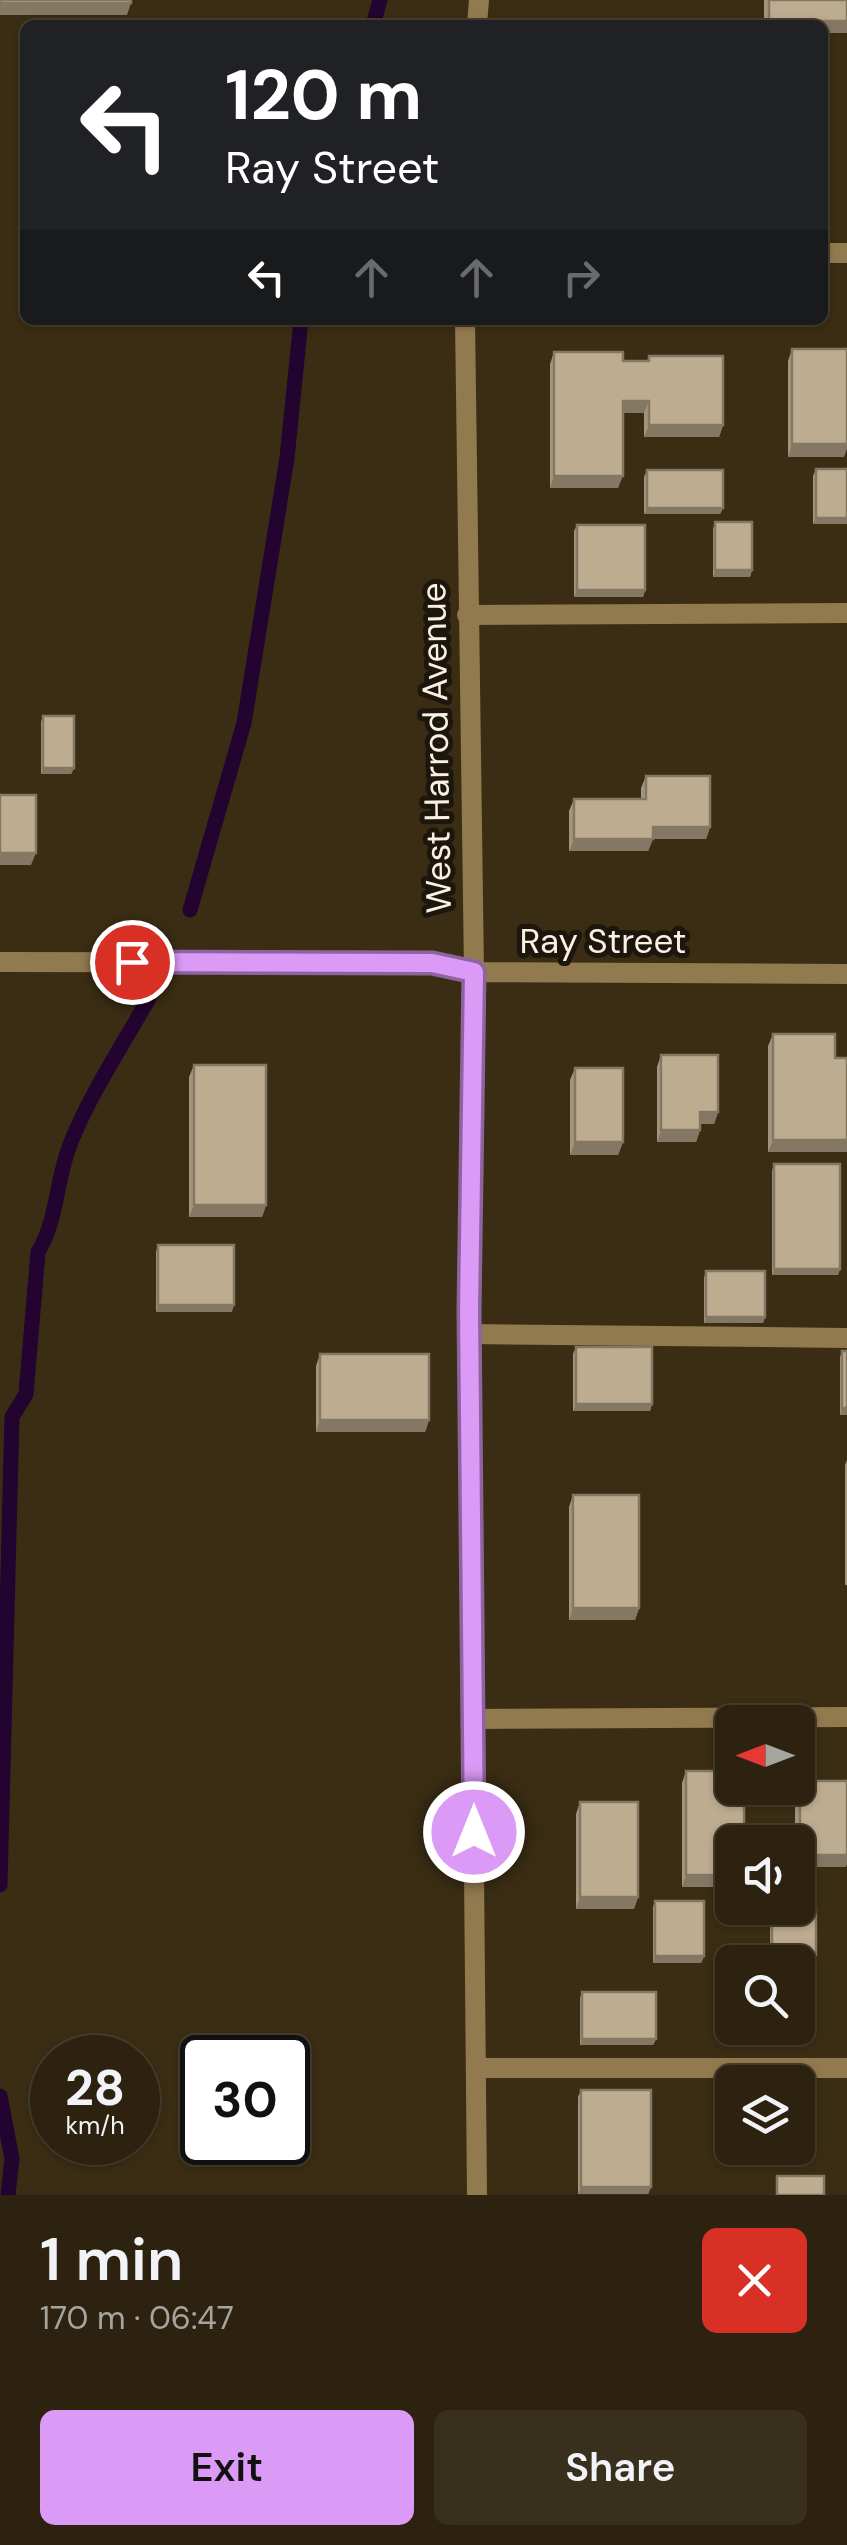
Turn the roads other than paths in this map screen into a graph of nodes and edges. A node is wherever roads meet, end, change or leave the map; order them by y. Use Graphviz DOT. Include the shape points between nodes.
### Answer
graph roads {
  1 [pos="465,325"];
  2 [pos="847,614"];
  3 [pos="468,615"];
  4 [pos="0,962"];
  5 [pos="474,972"];
  6 [pos="847,974"];
  7 [pos="469,1334"];
  8 [pos="847,1338"];
  9 [pos="847,1717"];
  10 [pos="473,1718"];
  11 [pos="476,2068"];
  12 [pos="847,2068"];
  13 [pos="476,2195"];
  1 -- 3 [label="street, West Harrod Avenue"];
  2 -- 3 [label="street"];
  3 -- 5 [label="street, West Harrod Avenue"];
  4 -- 5 [label="street, Ray Street" via="432,963"];
  5 -- 6 [label="street, Ray Street"];
  5 -- 7 [label="street, West Harrod Avenue"];
  7 -- 8 [label="street"];
  7 -- 10 [label="street, West Harrod Avenue"];
  9 -- 10 [label="street"];
  10 -- 11 [label="street, West Harrod Avenue"];
  11 -- 12 [label="street"];
  11 -- 13 [label="street, West Harrod Avenue"];
}
